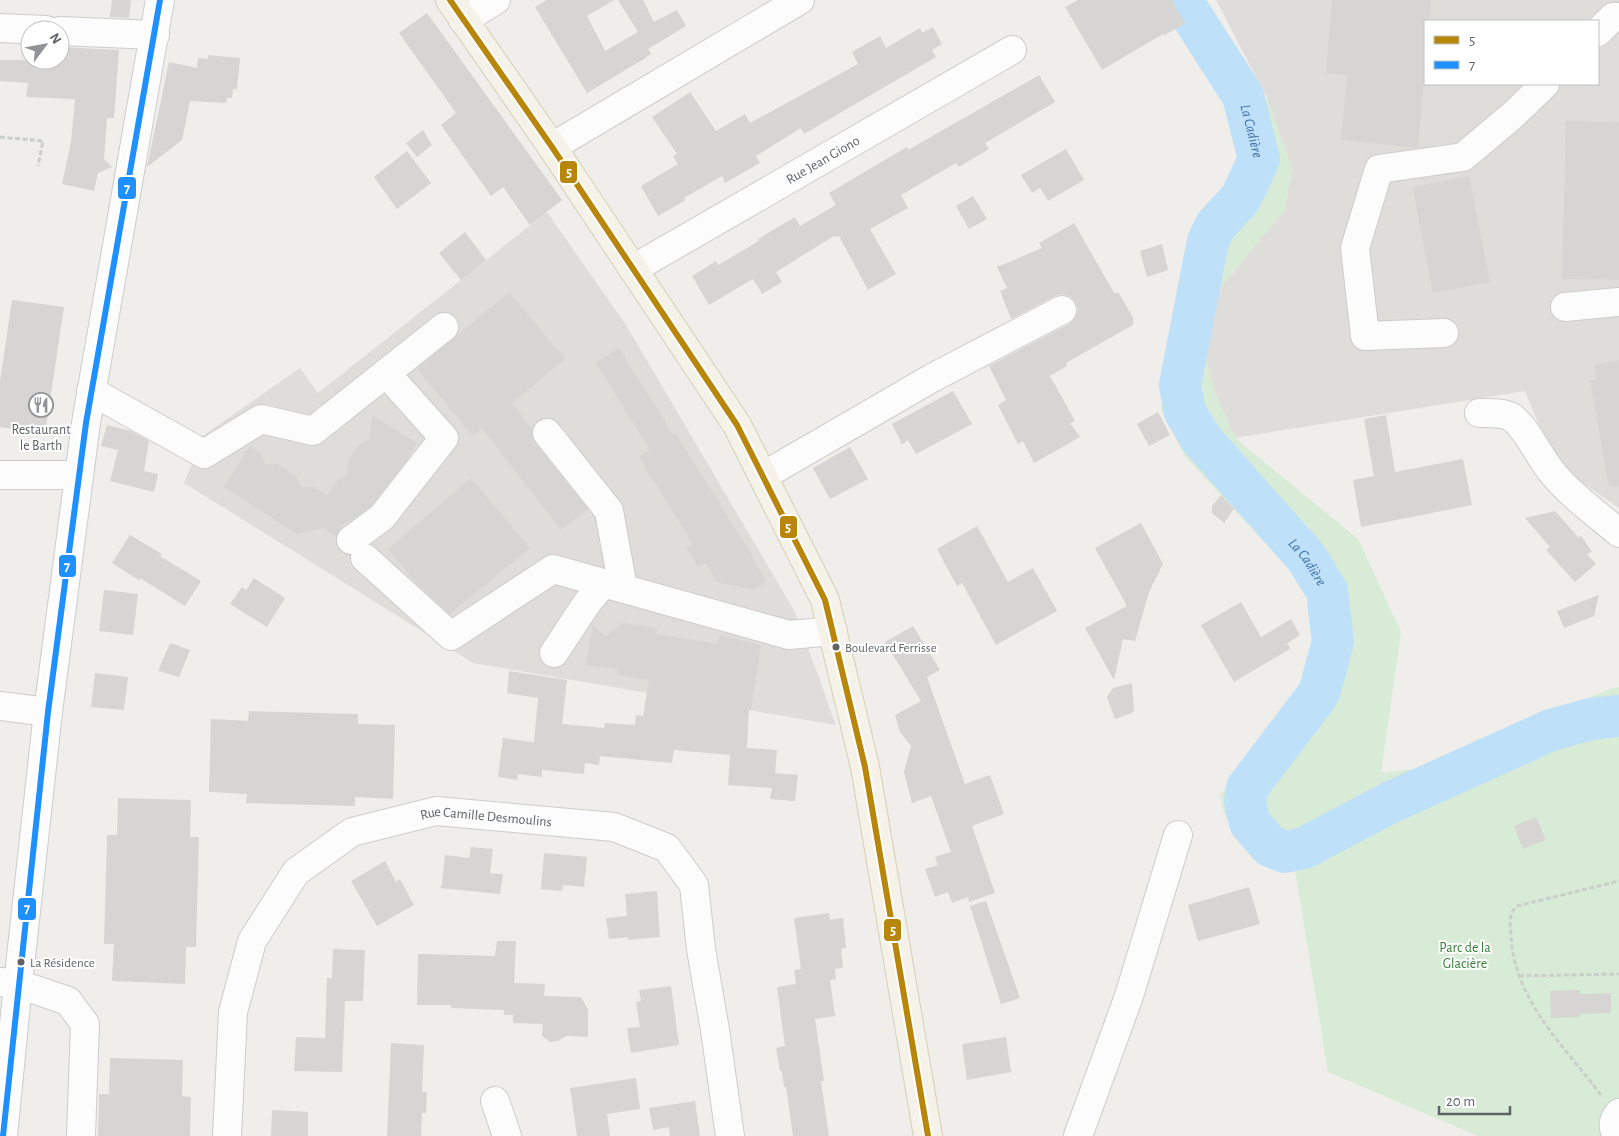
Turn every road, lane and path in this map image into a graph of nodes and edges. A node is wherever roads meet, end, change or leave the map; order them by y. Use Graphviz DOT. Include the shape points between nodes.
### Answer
graph roads {
  1 [pos="160,0"];
  2 [pos="496,0"];
  3 [pos="800,0"];
  4 [pos="456,10"];
  5 [pos="1619,17"];
  6 [pos="0,28"];
  7 [pos="20,29"];
  8 [pos="70,31"];
  9 [pos="1599,31"];
  10 [pos="155,35"];
  11 [pos="1012,50"];
  12 [pos="1544,85"];
  13 [pos="0,137"];
  14 [pos="552,147"];
  15 [pos="38,166"];
  16 [pos="633,269"];
  17 [pos="1619,302"];
  18 [pos="1565,307"];
  19 [pos="1062,310"];
  20 [pos="444,327"];
  21 [pos="1444,333"];
  22 [pos="386,373"];
  23 [pos="91,392"];
  24 [pos="1479,413"];
  25 [pos="547,433"];
  26 [pos="0,474"];
  27 [pos="79,475"];
  28 [pos="763,476"];
  29 [pos="1619,533"];
  30 [pos="614,585"];
  31 [pos="832,631"];
  32 [pos="554,653"];
  33 [pos="0,706"];
  34 [pos="48,712"];
  35 [pos="1178,835"];
  36 [pos="1619,882"];
  37 [pos="1619,974"];
  38 [pos="1519,976"];
  39 [pos="9,983"];
  40 [pos="494,1101"];
  41 [pos="1618,1121"];
  42 [pos="3,1136"];
  43 [pos="81,1136"];
  44 [pos="227,1136"];
  45 [pos="507,1136"];
  46 [pos="730,1136"];
  47 [pos="928,1136"];
  48 [pos="1078,1136"];
  1 -- 10 [label="street"];
  2 -- 4 [label="street"];
  3 -- 14 [label="street"];
  4 -- 14 [label="main road"];
  5 -- 9 [label="street" via="1613,18"];
  6 -- 7 [label="street"];
  8 -- 10 [label="street"];
  10 -- 23 [label="street"];
  11 -- 16 [label="street, Rue Jean Giono"];
  12 -- 21 [label="street" via="1463,157 1379,169 1355,248 1365,336"];
  13 -- 15 [label="path" via="43,141"];
  14 -- 16 [label="main road"];
  16 -- 28 [label="main road" via="737,425"];
  17 -- 18 [label="street"];
  19 -- 28 [label="street" via="932,378"];
  20 -- 22 [label="street"];
  22 -- 23 [label="street" via="313,431 261,419 204,454"];
  22 -- 30 [label="street" via="444,438 358,549 451,636 554,569"];
  23 -- 27 [label="street"];
  24 -- 29 [label="street" via="1512,417 1563,485"];
  25 -- 30 [label="street" via="609,511"];
  26 -- 27 [label="street"];
  27 -- 34 [label="street"];
  28 -- 31 [label="main road" via="825,600"];
  30 -- 31 [label="street" via="789,634"];
  30 -- 32 [label="street" via="587,603"];
  31 -- 47 [label="main road" via="865,767"];
  33 -- 34 [label="street"];
  34 -- 39 [label="street"];
  35 -- 48 [label="street" via="1129,996"];
  36 -- 38 [label="path" via="1517,906 1510,917 1511,946"];
  37 -- 38 [label="path"];
  38 -- 41 [label="path" via="1538,1014"];
  39 -- 42 [label="street"];
  39 -- 43 [label="street" via="68,1001 85,1024"];
  40 -- 45 [label="street"];
  44 -- 46 [label="street, Rue Camille Desmoulins" via="233,1012 252,941 296,872 352,832 436,811 614,827 667,848 694,885"];
}
